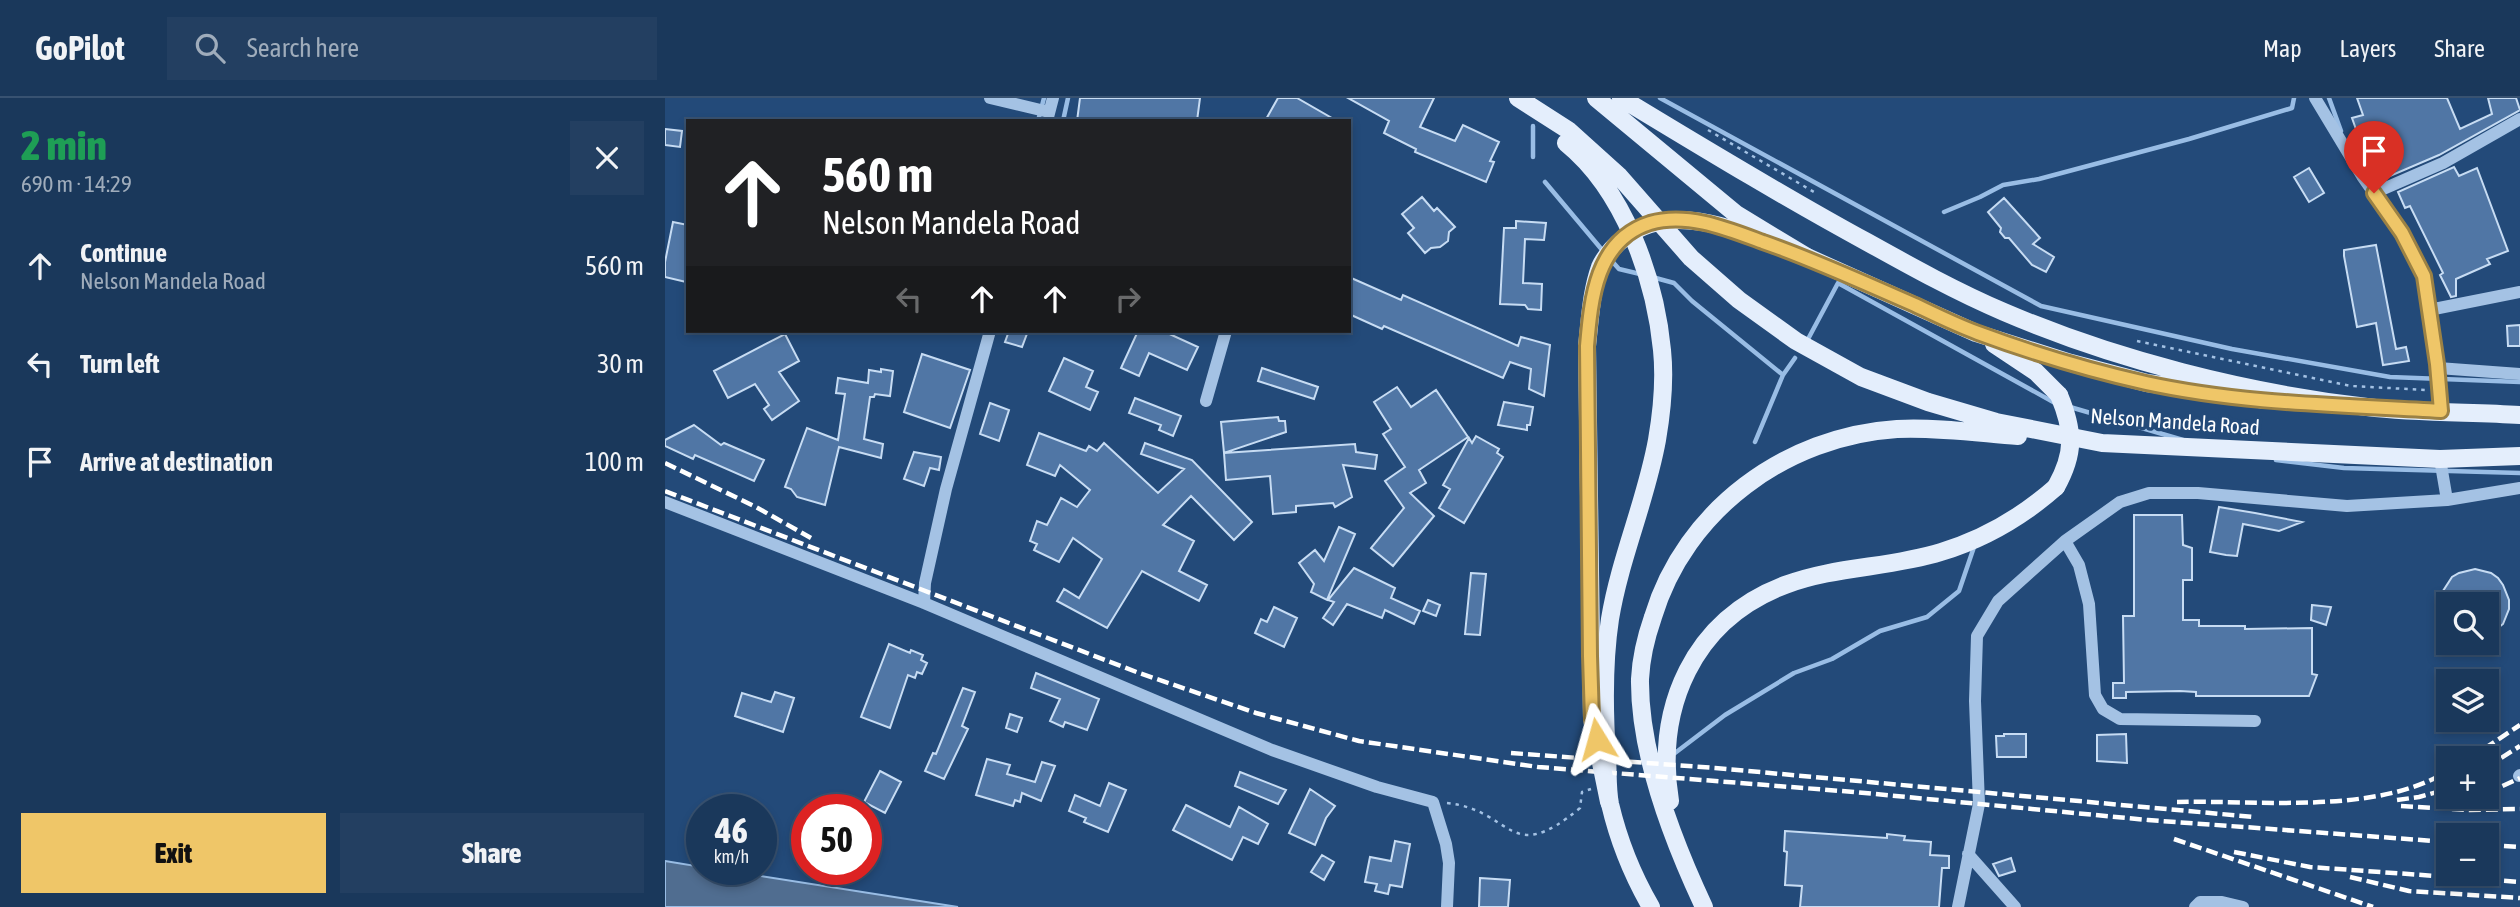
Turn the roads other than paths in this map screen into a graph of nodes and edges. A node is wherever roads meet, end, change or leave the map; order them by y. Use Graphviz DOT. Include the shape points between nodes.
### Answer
graph roads {
  1 [pos="990,98"];
  2 [pos="1053,98"];
  3 [pos="1505,98"];
  4 [pos="1518,98"];
  5 [pos="1596,98"];
  6 [pos="1621,98"];
  7 [pos="2315,98"];
  8 [pos="1048,116"];
  9 [pos="2520,119"];
  10 [pos="2374,193"];
  11 [pos="1807,257"];
  12 [pos="2520,292"];
  13 [pos="2429,310"];
  14 [pos="989,333"];
  15 [pos="1225,333"];
  16 [pos="1976,333"];
  17 [pos="2438,368"];
  18 [pos="2520,374"];
  19 [pos="1206,401"];
  20 [pos="2368,407"];
  21 [pos="2441,411"];
  22 [pos="2520,415"];
  23 [pos="2102,443"];
  24 [pos="2520,456"];
  25 [pos="2440,459"];
  26 [pos="2520,488"];
  27 [pos="2447,500"];
  28 [pos="665,502"];
  29 [pos="2065,541"];
  30 [pos="924,603"];
  31 [pos="2255,721"];
  32 [pos="1609,802"];
  33 [pos="1677,840"];
  34 [pos="1968,854"];
  35 [pos="1705,906"];
  36 [pos="1447,907"];
  37 [pos="1651,907"];
  38 [pos="1958,907"];
  39 [pos="2015,907"];
  40 [pos="2195,907"];
  41 [pos="2243,907"];
  1 -- 8 [label="street"];
  2 -- 8 [label="street"];
  3 -- 32 [label="main road" via="1574,150 1609,192 1644,262 1662,350 1657,440 1621,566 1609,630 1604,678"];
  4 -- 23 [label="main road, Nelson Mandela Road" via="1568,130 1619,176 1691,258 1738,300 1796,341 1861,377 1928,402 1996,422"];
  5 -- 11 [label="main road" via="1736,214"];
  6 -- 20 [label="main road, Nelson Mandela Road" via="1787,198 2004,312 2152,363 2255,388"];
  7 -- 10 [label="street"];
  9 -- 10 [label="street" via="2443,163"];
  10 -- 13 [label="street" via="2424,276"];
  11 -- 16 [label="main road"];
  11 -- 32 [label="main road, bridge" via="1712,225 1674,219 1649,223 1629,234 1601,265 1587,346 1590,656 1592,719"];
  12 -- 13 [label="street"];
  13 -- 17 [label="street"];
  14 -- 30 [label="street" via="946,489"];
  15 -- 19 [label="street"];
  16 -- 20 [label="main road" via="2147,383 2238,398"];
  16 -- 33 [label="main road, bridge" via="2036,372 2059,396 2071,436 2065,472 2039,502 1977,540 1938,553 1785,585 1723,622 1686,670 1671,720 1669,794"];
  17 -- 18 [label="street"];
  17 -- 21 [label="street"];
  20 -- 21 [label="main road, Nelson Mandela Road"];
  21 -- 22 [label="main road, Nelson Mandela Road"];
  23 -- 25 [label="main road, Nelson Mandela Road"];
  23 -- 33 [label="main road" via="1897,429 1817,446 1772,465 1741,487 1681,554 1659,597 1644,644 1640,678 1643,721 1652,768"];
  24 -- 25 [label="main road, Nelson Mandela Road"];
  25 -- 27 [label="street"];
  26 -- 27 [label="street"];
  27 -- 29 [label="street" via="2347,506 2149,493 2119,502"];
  28 -- 30 [label="street"];
  29 -- 31 [label="street" via="2079,565 2089,604 2095,695 2103,709 2120,719"];
  29 -- 34 [label="street" via="1998,601 1977,636 1979,804"];
  30 -- 36 [label="street" via="1272,751 1433,802 1449,863"];
  32 -- 37 [label="main road"];
  33 -- 35 [label="main road"];
  34 -- 38 [label="street"];
  34 -- 39 [label="street"];
  40 -- 41 [label="street" via="2200,902 2222,902"];
}
